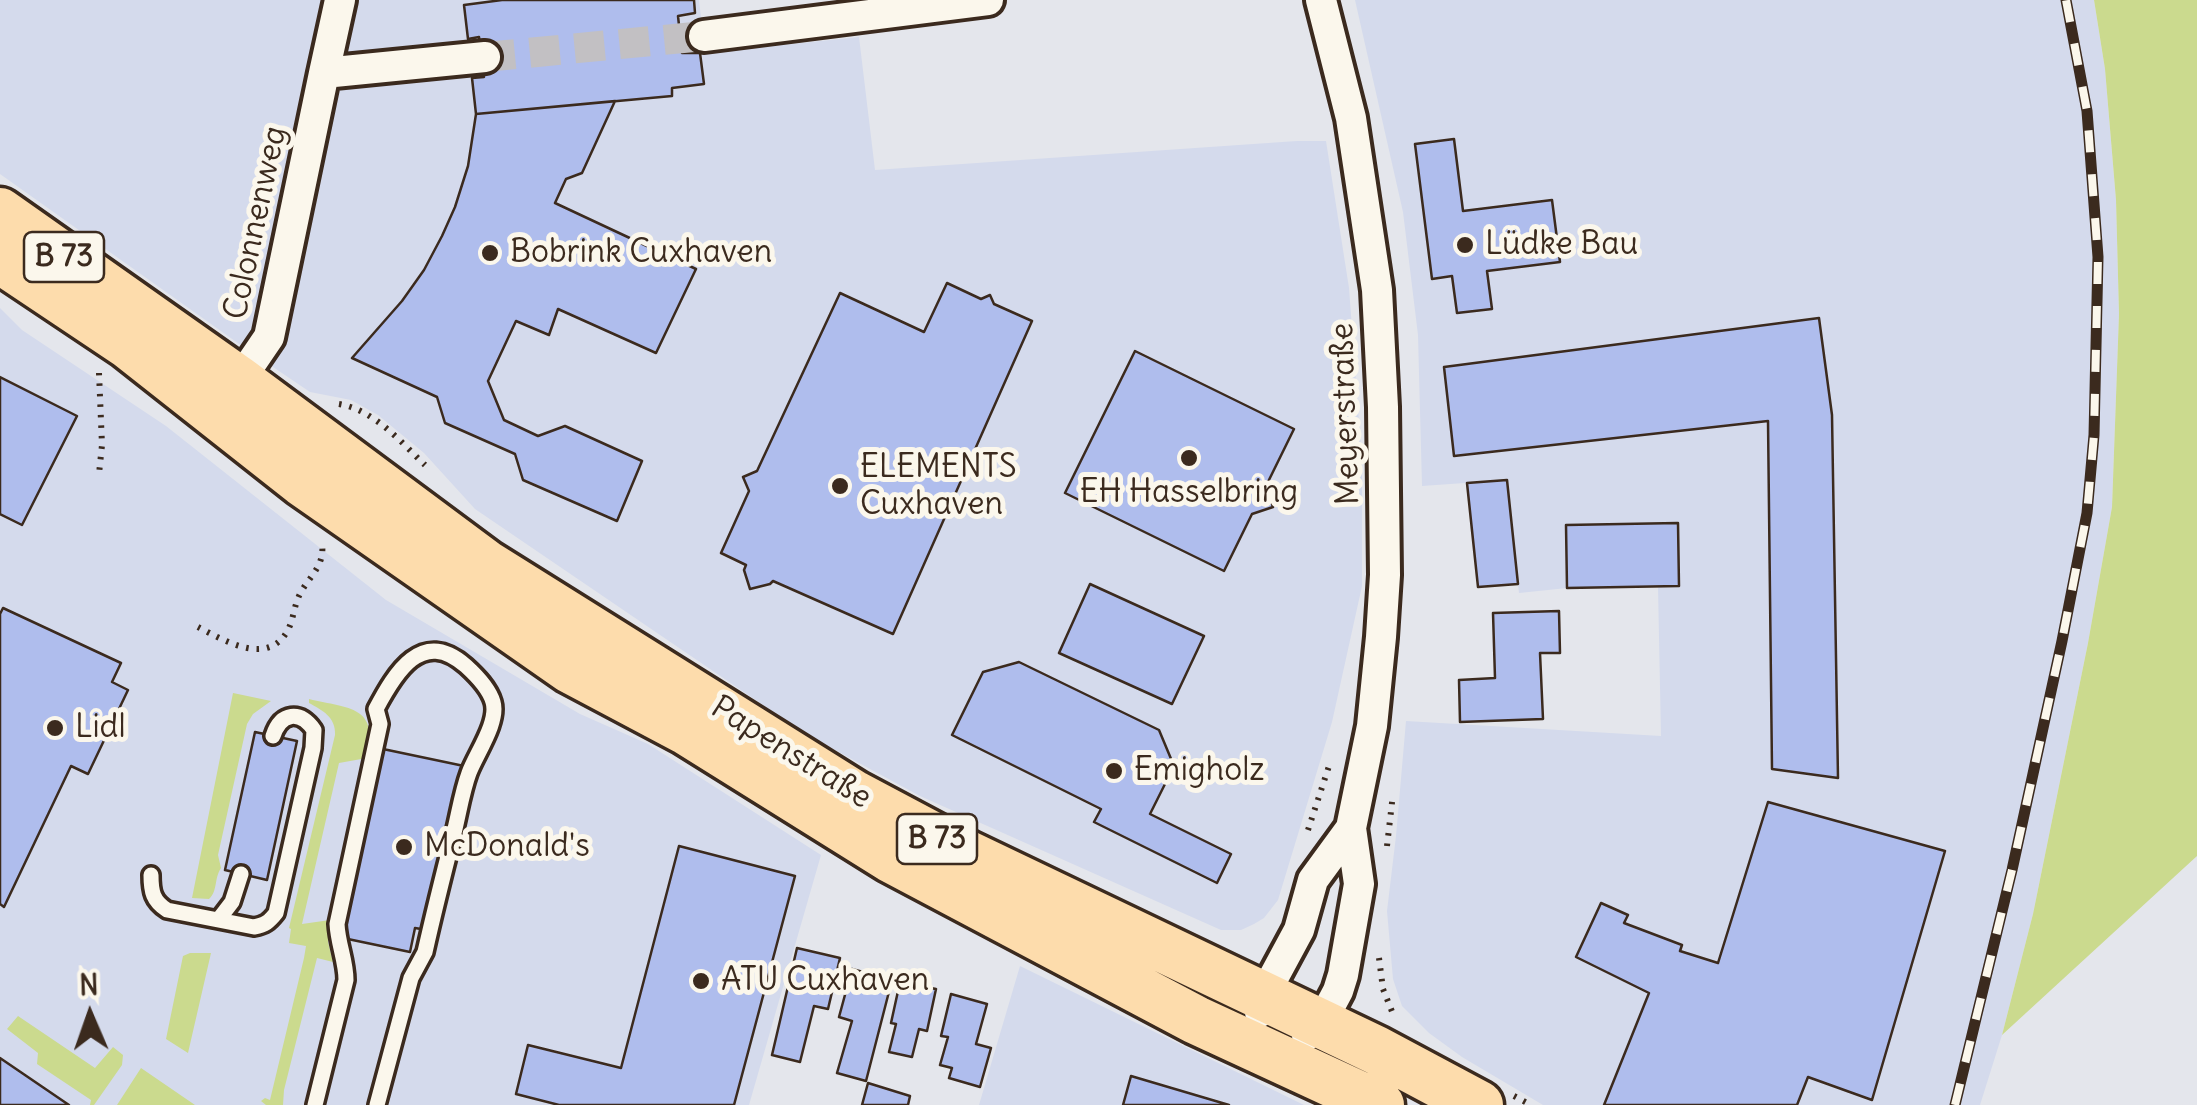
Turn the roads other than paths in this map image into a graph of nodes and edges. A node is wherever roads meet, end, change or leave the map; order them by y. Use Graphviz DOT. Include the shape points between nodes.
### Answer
graph roads {
  1 [pos="340,0"];
  2 [pos="988,0"];
  3 [pos="1321,0"];
  4 [pos="704,36"];
  5 [pos="486,57"];
  6 [pos="324,73"];
  7 [pos="0,212"];
  8 [pos="0,259"];
  9 [pos="205,372"];
  10 [pos="273,736"];
  11 [pos="1351,828"];
  12 [pos="241,874"];
  13 [pos="151,875"];
  14 [pos="220,919"];
  15 [pos="1264,995"];
  16 [pos="1320,1023"];
  17 [pos="1273,1056"];
  18 [pos="314,1105"];
  19 [pos="377,1105"];
  20 [pos="1380,1105"];
  21 [pos="1480,1105"];
  1 -- 6 [label="street, Colonnenweg"];
  2 -- 4 [label="street"];
  3 -- 11 [label="street, Meyerstraße" via="1363,195 1377,290 1383,408 1382,636"];
  5 -- 6 [label="street"];
  6 -- 9 [label="street, Colonnenweg" via="269,337 252,362"];
  7 -- 9 [label="main road, B 73" via="127,302"];
  8 -- 9 [label="main road, B 73" via="127,344"];
  9 -- 15 [label="main road, Papenstraße / B 73" via="486,564 855,795"];
  9 -- 17 [label="main road, Papenstraße / B 73" via="302,482 570,670 672,722 890,858"];
  10 -- 14 [label="lane" via="290,716 302,717 314,730 276,913 254,928"];
  11 -- 15 [label="street, Meyerstraße" via="1313,880 1299,930"];
  11 -- 16 [label="street, Meyerstraße" via="1359,884 1343,975"];
  12 -- 14 [label="lane"];
  13 -- 14 [label="lane" via="150,889 167,910"];
  15 -- 16 [label="main road, Papenstraße / B 73"];
  15 -- 17 [label="street" via="1260,1015"];
  16 -- 17 [label="street, Meyerstraße"];
  16 -- 21 [label="main road, Papenstraße / B 73"];
  17 -- 20 [label="main road, Papenstraße / B 73"];
  18 -- 19 [label="lane" via="346,980 337,924 380,724 376,709 406,664 433,651 456,658 477,676 496,714 468,775 425,952 411,978"];
}
